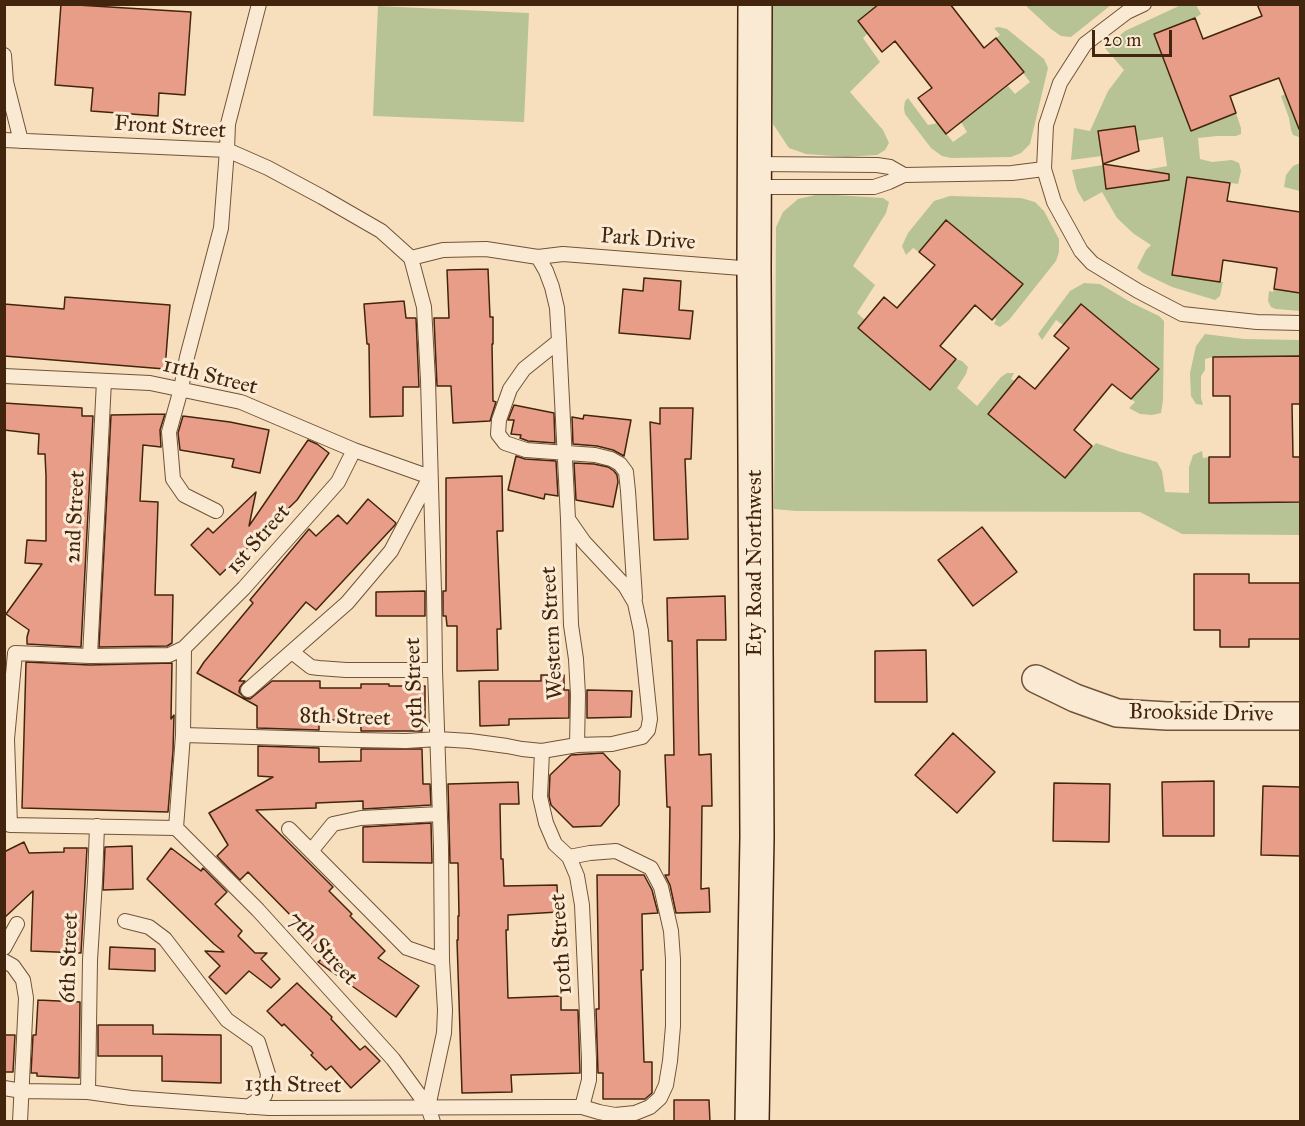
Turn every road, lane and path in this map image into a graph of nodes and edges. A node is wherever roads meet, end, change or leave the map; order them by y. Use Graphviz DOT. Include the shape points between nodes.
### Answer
graph roads {
  1 [pos="259,4"];
  2 [pos="755,4"];
  3 [pos="1144,4"];
  4 [pos="4,55"];
  5 [pos="5,84"];
  6 [pos="4,140"];
  7 [pos="21,141"];
  8 [pos="227,150"];
  9 [pos="1044,169"];
  10 [pos="755,175"];
  11 [pos="904,175"];
  12 [pos="538,257"];
  13 [pos="411,258"];
  14 [pos="754,269"];
  15 [pos="1300,323"];
  16 [pos="559,341"];
  17 [pos="4,376"];
  18 [pos="104,381"];
  19 [pos="181,389"];
  20 [pos="354,450"];
  21 [pos="564,453"];
  22 [pos="430,477"];
  23 [pos="216,511"];
  24 [pos="568,519"];
  25 [pos="635,603"];
  26 [pos="184,648"];
  27 [pos="10,649"];
  28 [pos="292,652"];
  29 [pos="90,656"];
  30 [pos="435,670"];
  31 [pos="1036,679"];
  32 [pos="248,690"];
  33 [pos="1300,716"];
  34 [pos="183,735"];
  35 [pos="6,739"];
  36 [pos="438,739"];
  37 [pos="577,745"];
  38 [pos="542,751"];
  39 [pos="440,814"];
  40 [pos="97,826"];
  41 [pos="7,827"];
  42 [pos="176,828"];
  43 [pos="290,829"];
  44 [pos="311,851"];
  45 [pos="569,857"];
  46 [pos="125,921"];
  47 [pos="17,924"];
  48 [pos="4,948"];
  49 [pos="442,960"];
  50 [pos="4,961"];
  51 [pos="4,1088"];
  52 [pos="22,1091"];
  53 [pos="88,1092"];
  54 [pos="248,1107"];
  55 [pos="429,1107"];
  56 [pos="582,1107"];
  57 [pos="520,1114"];
  58 [pos="269,1115"];
  59 [pos="20,1122"];
  60 [pos="433,1122"];
  61 [pos="752,1122"];
  1 -- 8 [label="lane" via="228,124"];
  2 -- 10 [label="street, Ety Road Northwest"];
  3 -- 9 [label="lane" via="1127,12 1086,44 1060,83 1046,125"];
  4 -- 5 [label="lane"];
  5 -- 7 [label="lane"];
  6 -- 7 [label="lane, Front Street"];
  7 -- 8 [label="lane, Front Street"];
  8 -- 13 [label="lane, Front Street" via="268,168 381,231"];
  8 -- 19 [label="lane" via="221,228"];
  9 -- 11 [label="lane"];
  9 -- 15 [label="lane" via="1054,202 1081,251 1138,291 1182,314"];
  10 -- 11 [label="lane" via="877,165"];
  10 -- 11 [label="lane" via="874,187"];
  10 -- 14 [label="street, Ety Road Northwest"];
  12 -- 13 [label="lane" via="486,249 443,250"];
  12 -- 14 [label="lane, Park Drive" via="563,254"];
  12 -- 16 [label="lane, Western Street" via="552,287"];
  13 -- 22 [label="lane, 9th Street" via="424,307"];
  14 -- 61 [label="street, Ety Road Northwest" via="758,837"];
  16 -- 21 [label="lane, Western Street"];
  16 -- 21 [label="lane, Western Street" via="524,369 510,389 498,435 505,443 526,450"];
  17 -- 18 [label="lane, 11th Street"];
  18 -- 19 [label="lane, 11th Street"];
  18 -- 29 [label="lane, 2nd Street"];
  19 -- 20 [label="lane, 11th Street" via="241,402"];
  19 -- 23 [label="lane" via="169,432 172,479 184,495"];
  20 -- 22 [label="lane, 11th Street"];
  20 -- 26 [label="lane, 1st Street" via="338,482 244,588"];
  21 -- 24 [label="lane, Western Street"];
  21 -- 25 [label="lane, Western Street" via="611,459 626,472"];
  22 -- 28 [label="lane" via="391,551 347,603"];
  22 -- 30 [label="lane, 9th Street"];
  24 -- 25 [label="lane, Western Street"];
  24 -- 37 [label="lane, Western Street"];
  25 -- 37 [label="lane, Western Street" via="650,718 648,730 630,741"];
  26 -- 29 [label="lane" via="169,655"];
  26 -- 34 [label="lane"];
  27 -- 29 [label="lane"];
  27 -- 35 [label="lane"];
  28 -- 30 [label="lane" via="311,667"];
  28 -- 32 [label="lane"];
  30 -- 36 [label="lane, 9th Street"];
  31 -- 33 [label="street, Brookside Drive" via="1118,713"];
  34 -- 36 [label="lane, 8th Street"];
  34 -- 42 [label="lane"];
  35 -- 41 [label="lane"];
  36 -- 38 [label="lane, 8th Street"];
  36 -- 39 [label="lane, 9th Street"];
  37 -- 38 [label="lane, Western Street"];
  38 -- 45 [label="lane, 10th Street" via="540,797 546,823 555,844"];
  39 -- 44 [label="lane" via="360,818 333,824"];
  39 -- 49 [label="lane, 9th Street"];
  40 -- 41 [label="lane"];
  40 -- 42 [label="lane"];
  40 -- 53 [label="lane, 6th Street"];
  42 -- 55 [label="lane, 7th Street" via="350,1010"];
  43 -- 44 [label="lane"];
  44 -- 49 [label="lane" via="407,948"];
  45 -- 56 [label="lane, 10th Street" via="582,905 589,1080"];
  45 -- 56 [label="lane" via="616,851 651,868 667,909 674,958 670,1061 660,1098 635,1113 615,1115"];
  46 -- 54 [label="lane" via="149,927 165,939 227,1020 258,1042 268,1074 265,1095"];
  47 -- 48 [label="lane"];
  49 -- 55 [label="lane, 9th Street" via="444,1033"];
  50 -- 52 [label="lane" via="23,980 26,998"];
  51 -- 52 [label="lane, 13th Street"];
  52 -- 53 [label="lane, 13th Street"];
  52 -- 59 [label="lane"];
  53 -- 54 [label="lane, 13th Street"];
  54 -- 58 [label="lane, 13th Street"];
  55 -- 57 [label="lane, 13th Street"];
  55 -- 58 [label="lane, 13th Street"];
  55 -- 60 [label="lane"];
  56 -- 57 [label="lane, 13th Street"];
}
